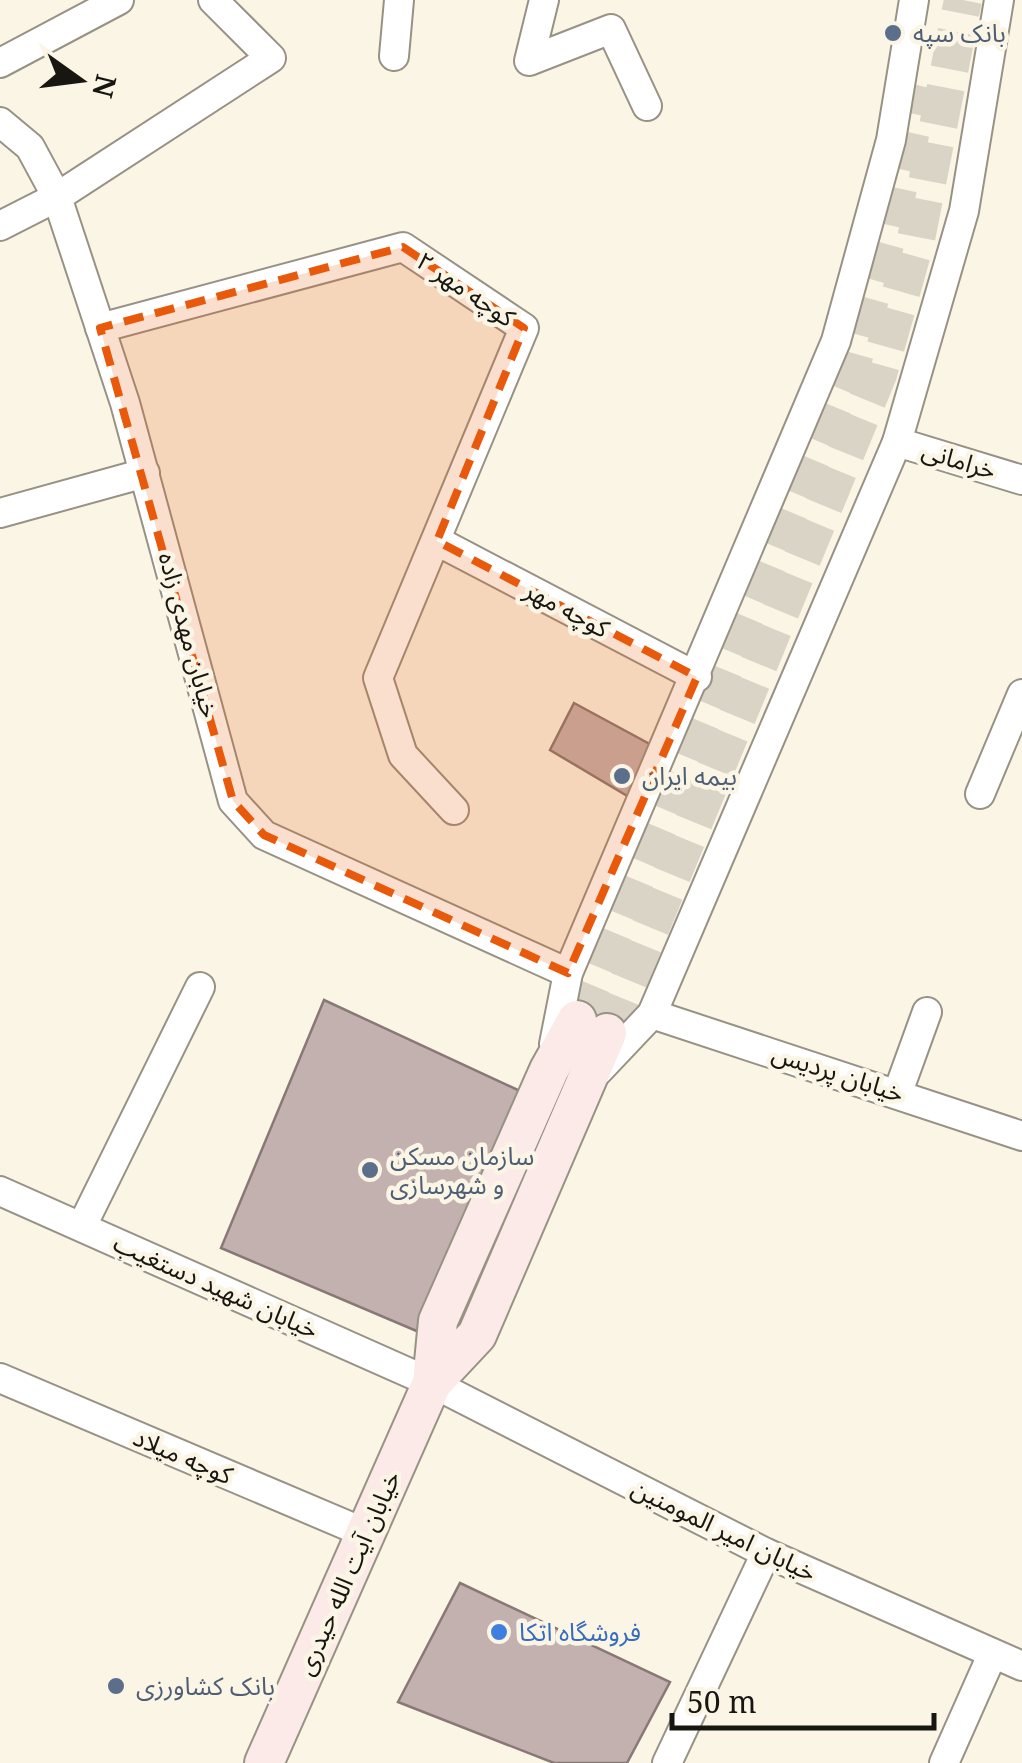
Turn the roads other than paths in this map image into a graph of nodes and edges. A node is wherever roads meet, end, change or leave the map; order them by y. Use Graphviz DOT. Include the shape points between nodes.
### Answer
graph roads {
  1 [pos="119,0"];
  2 [pos="213,0"];
  3 [pos="400,0"];
  4 [pos="544,0"];
  5 [pos="914,0"];
  6 [pos="1000,0"];
  7 [pos="394,56"];
  8 [pos="0,62"];
  9 [pos="647,106"];
  10 [pos="0,122"];
  11 [pos="57,198"];
  12 [pos="0,226"];
  13 [pos="100,328"];
  14 [pos="897,442"];
  15 [pos="145,473"];
  16 [pos="1022,480"];
  17 [pos="0,513"];
  18 [pos="437,540"];
  19 [pos="697,676"];
  20 [pos="1022,694"];
  21 [pos="980,794"];
  22 [pos="454,810"];
  23 [pos="568,974"];
  24 [pos="200,987"];
  25 [pos="928,1012"];
  26 [pos="652,1014"];
  27 [pos="549,1070"];
  28 [pos="584,1086"];
  29 [pos="898,1092"];
  30 [pos="1022,1136"];
  31 [pos="0,1191"];
  32 [pos="82,1226"];
  33 [pos="0,1378"];
  34 [pos="432,1383"];
  35 [pos="366,1533"];
  36 [pos="766,1553"];
  37 [pos="992,1655"];
  38 [pos="1022,1666"];
  39 [pos="264,1763"];
  40 [pos="667,1763"];
  41 [pos="944,1763"];
  1 -- 8 [label="street"];
  2 -- 11 [label="street" via="270,58"];
  3 -- 7 [label="street"];
  4 -- 9 [label="street" via="529,61 611,29"];
  5 -- 19 [label="street" via="890,140 836,341"];
  6 -- 14 [label="street" via="964,211"];
  10 -- 11 [label="street, خیابان مهدی زاده" via="30,147"];
  11 -- 12 [label="street"];
  11 -- 13 [label="street, خیابان مهدی زاده"];
  13 -- 15 [label="street, خیابان مهدی زاده"];
  13 -- 18 [label="street, کوچه مهر ۲" via="403,247 524,328"];
  14 -- 16 [label="street, خرامانی"];
  14 -- 26 [label="street"];
  15 -- 17 [label="street"];
  15 -- 23 [label="street, خیابان مهدی زاده" via="232,801 264,835"];
  18 -- 19 [label="street, کوچه مهر"];
  18 -- 22 [label="street, کوچه مهر ۲" via="378,678 403,755"];
  19 -- 23 [label="street"];
  20 -- 21 [label="street"];
  23 -- 27 [label="street"];
  24 -- 32 [label="street"];
  25 -- 29 [label="street"];
  26 -- 28 [label="street"];
  26 -- 29 [label="street, خیابان پردیس"];
  27 -- 28 [label="main road, خیابان آیت الله حیدری" via="592,1026"];
  27 -- 34 [label="main road, خیابان آیت الله حیدری" via="438,1321"];
  28 -- 34 [label="main road, خیابان آیت الله حیدری" via="477,1334"];
  29 -- 30 [label="street, خیابان پردیس"];
  31 -- 32 [label="street, خیابان شهید دستغیب"];
  32 -- 34 [label="street, خیابان شهید دستغیب"];
  33 -- 35 [label="street, کوچه میلاد"];
  34 -- 35 [label="main road, خیابان آیت الله حیدری"];
  34 -- 36 [label="street, خیابان امیر المومنین"];
  35 -- 39 [label="main road, خیابان آیت الله حیدری"];
  36 -- 37 [label="street, خیابان امیر المومنین"];
  36 -- 40 [label="street"];
  37 -- 38 [label="street, خیابان امیر المومنین"];
  37 -- 41 [label="street"];
}
